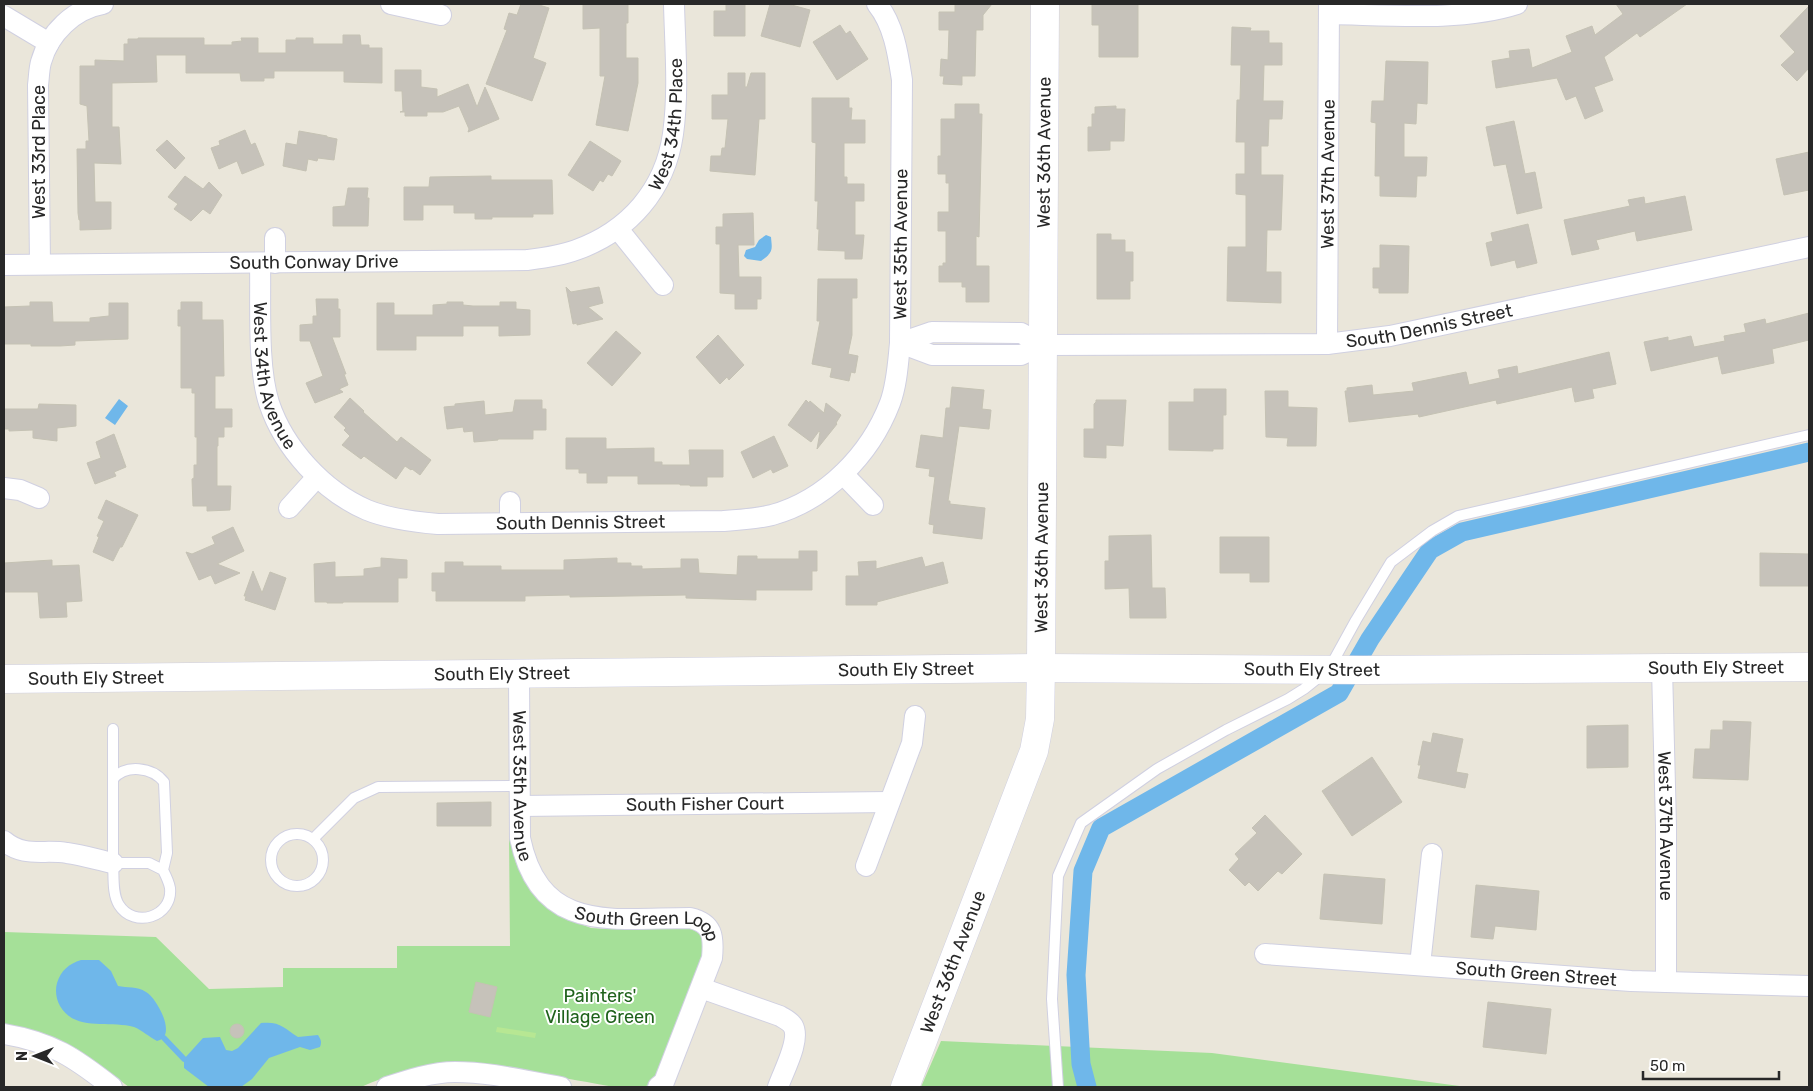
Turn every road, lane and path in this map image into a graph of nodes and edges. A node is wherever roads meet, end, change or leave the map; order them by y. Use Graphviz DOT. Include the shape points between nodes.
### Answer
graph roads {
  1 [pos="104,4"];
  2 [pos="391,4"];
  3 [pos="674,4"];
  4 [pos="877,4"];
  5 [pos="1045,4"];
  6 [pos="1517,4"];
  7 [pos="1329,9"];
  8 [pos="441,15"];
  9 [pos="4,16"];
  10 [pos="49,43"];
  11 [pos="618,229"];
  12 [pos="275,238"];
  13 [pos="1809,247"];
  14 [pos="268,263"];
  15 [pos="4,264"];
  16 [pos="40,264"];
  17 [pos="663,285"];
  18 [pos="900,343"];
  19 [pos="1327,344"];
  20 [pos="1043,345"];
  21 [pos="1809,435"];
  22 [pos="843,474"];
  23 [pos="317,477"];
  24 [pos="4,488"];
  25 [pos="39,498"];
  26 [pos="510,502"];
  27 [pos="873,505"];
  28 [pos="289,508"];
  29 [pos="510,523"];
  30 [pos="1809,667"];
  31 [pos="1041,668"];
  32 [pos="1662,668"];
  33 [pos="1344,670"];
  34 [pos="518,674"];
  35 [pos="4,679"];
  36 [pos="915,716"];
  37 [pos="113,729"];
  38 [pos="113,779"];
  39 [pos="520,786"];
  40 [pos="890,802"];
  41 [pos="520,806"];
  42 [pos="314,839"];
  43 [pos="4,841"];
  44 [pos="1432,854"];
  45 [pos="113,863"];
  46 [pos="866,866"];
  47 [pos="163,870"];
  48 [pos="546,892"];
  49 [pos="1265,954"];
  50 [pos="1420,965"];
  51 [pos="1666,982"];
  52 [pos="1809,986"];
  53 [pos="701,988"];
  54 [pos="4,1034"];
  55 [pos="112,1087"];
  56 [pos="387,1087"];
  57 [pos="562,1087"];
  58 [pos="658,1087"];
  59 [pos="778,1087"];
  60 [pos="905,1087"];
  61 [pos="1058,1087"];
  1 -- 10 [label="street, West 33rd Place" via="75,14"];
  2 -- 8 [label="street"];
  3 -- 11 [label="street, West 34th Place" via="675,109 668,156 649,197"];
  4 -- 18 [label="street, West 35th Avenue" via="895,42 902,80"];
  5 -- 20 [label="street, West 36th Avenue"];
  6 -- 7 [label="street" via="1454,15"];
  7 -- 19 [label="street, West 37th Avenue"];
  9 -- 10 [label="street"];
  10 -- 16 [label="street, West 33rd Place" via="41,62 38,85"];
  11 -- 14 [label="street, South Conway Drive" via="574,251 527,260"];
  11 -- 17 [label="street"];
  12 -- 14 [label="street, West 34th Avenue"];
  13 -- 19 [label="street, South Dennis Street" via="1390,336"];
  14 -- 16 [label="street, South Conway Drive"];
  14 -- 23 [label="street, West 34th Avenue" via="262,349 269,403 300,459"];
  15 -- 16 [label="street, South Conway Drive"];
  18 -- 20 [label="street, South Dennis Street" via="932,332 1021,333"];
  18 -- 22 [label="street, West 35th Avenue" via="890,402 878,429"];
  19 -- 20 [label="street, South Dennis Street"];
  20 -- 31 [label="street, West 36th Avenue"];
  21 -- 33 [label="lane" via="1458,516 1391,562 1356,620"];
  22 -- 27 [label="street"];
  22 -- 29 [label="street, South Dennis Street" via="804,502 770,516"];
  23 -- 28 [label="street"];
  23 -- 29 [label="street, South Dennis Street" via="367,510 404,520 438,524"];
  24 -- 25 [label="street"];
  26 -- 29 [label="street"];
  30 -- 32 [label="street, South Ely Street"];
  31 -- 33 [label="street, South Ely Street"];
  31 -- 34 [label="street, South Ely Street"];
  31 -- 60 [label="street, West 36th Avenue" via="1040,719 1034,751"];
  32 -- 33 [label="street, South Ely Street"];
  32 -- 51 [label="street, West 37th Avenue"];
  33 -- 61 [label="lane" via="1158,769 1081,824 1058,876 1052,999"];
  34 -- 35 [label="street, South Ely Street"];
  34 -- 39 [label="street, West 35th Avenue"];
  36 -- 40 [label="street" via="912,743"];
  37 -- 38 [label="lane"];
  38 -- 45 [label="lane"];
  38 -- 47 [label="lane" via="122,771 146,770 164,782 167,853"];
  39 -- 41 [label="street, West 35th Avenue"];
  39 -- 42 [label="lane" via="378,787 354,798"];
  40 -- 41 [label="street, South Fisher Court"];
  40 -- 46 [label="street"];
  41 -- 48 [label="street, West 35th Avenue" via="520,838 524,856 536,881"];
  42 -- 42 [label="lane" via="323,862 315,878 300,886 283,882 276,876 270,860 282,838 298,833"];
  43 -- 45 [label="street" via="22,851 65,852"];
  44 -- 50 [label="street"];
  45 -- 47 [label="lane" via="149,863"];
  45 -- 47 [label="lane" via="118,904 124,912 141,919 159,913 170,898"];
  48 -- 53 [label="street, South Green Loop" via="569,910 587,917 698,920 712,934 713,946"];
  49 -- 50 [label="street, South Green Street"];
  50 -- 51 [label="street, South Green Street"];
  51 -- 52 [label="street, South Green Street"];
  53 -- 58 [label="street, South Green Loop" via="664,1082"];
  53 -- 59 [label="street" via="780,1016 794,1027 795,1043"];
  54 -- 55 [label="street" via="38,1041 60,1051"];
  56 -- 57 [label="street" via="453,1072"];
}
